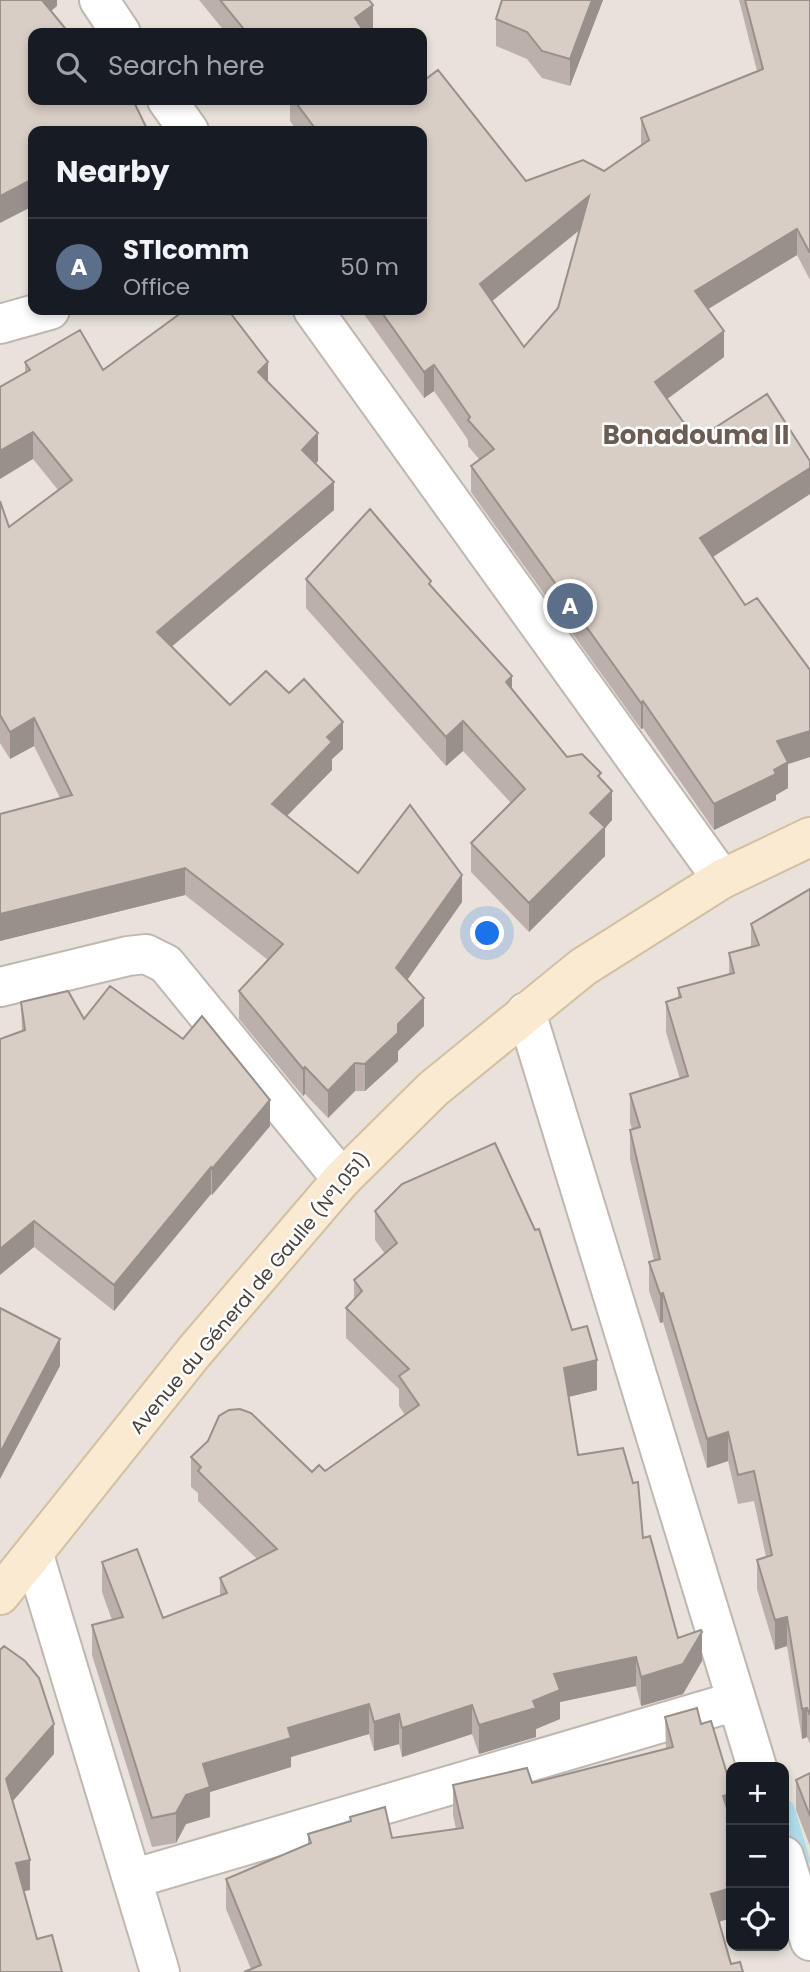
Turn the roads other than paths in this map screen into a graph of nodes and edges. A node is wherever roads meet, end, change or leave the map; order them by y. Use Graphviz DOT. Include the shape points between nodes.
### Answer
graph roads {
  1 [pos="99,0"];
  2 [pos="118,28"];
  3 [pos="171,105"];
  4 [pos="185,126"];
  5 [pos="32,315"];
  6 [pos="317,315"];
  7 [pos="0,324"];
  8 [pos="810,837"];
  9 [pos="722,879"];
  10 [pos="0,988"];
  11 [pos="526,1012"];
  12 [pos="342,1180"];
  13 [pos="34,1555"];
  14 [pos="0,1595"];
  15 [pos="736,1701"];
  16 [pos="755,1762"];
  17 [pos="789,1872"];
  18 [pos="132,1879"];
  19 [pos="810,1941"];
  20 [pos="160,1972"];
  1 -- 2 [label="street"];
  3 -- 4 [label="street"];
  5 -- 7 [label="street"];
  6 -- 9 [label="street"];
  8 -- 9 [label="main road, Avenue du Géneral de Gaulle (N°1.051)"];
  9 -- 11 [label="main road, Avenue du Géneral de Gaulle (N°1.051)" via="583,967"];
  10 -- 12 [label="street" via="128,956 146,954 166,964"];
  11 -- 12 [label="main road, Avenue du Géneral de Gaulle (N°1.051)" via="433,1089"];
  11 -- 15 [label="street"];
  12 -- 13 [label="main road, Avenue du Géneral de Gaulle (N°1.051)" via="194,1352"];
  13 -- 14 [label="main road, Avenue du Géneral de Gaulle (N°1.051)"];
  13 -- 18 [label="street"];
  15 -- 16 [label="street"];
  15 -- 18 [label="street"];
  17 -- 19 [label="street"];
  18 -- 20 [label="street"];
}
